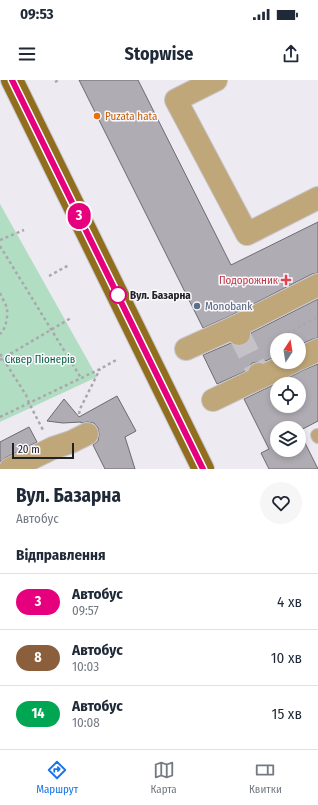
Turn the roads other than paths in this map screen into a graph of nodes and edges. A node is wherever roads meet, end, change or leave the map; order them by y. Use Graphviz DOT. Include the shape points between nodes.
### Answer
graph roads {
  1 [pos="216,80"];
  2 [pos="15,81"];
  3 [pos="318,198"];
  4 [pos="318,285"];
  5 [pos="186,349"];
  6 [pos="318,350"];
  7 [pos="306,356"];
  8 [pos="275,369"];
  9 [pos="213,400"];
  10 [pos="70,442"];
  11 [pos="10,469"];
  12 [pos="204,469"];
  1 -- 3 [label="street" via="176,100 247,234"];
  2 -- 12 [label="main road"];
  4 -- 5 [label="street" via="237,330"];
  6 -- 7 [label="street"];
  8 -- 9 [label="street"];
  10 -- 11 [label="street"];
}
